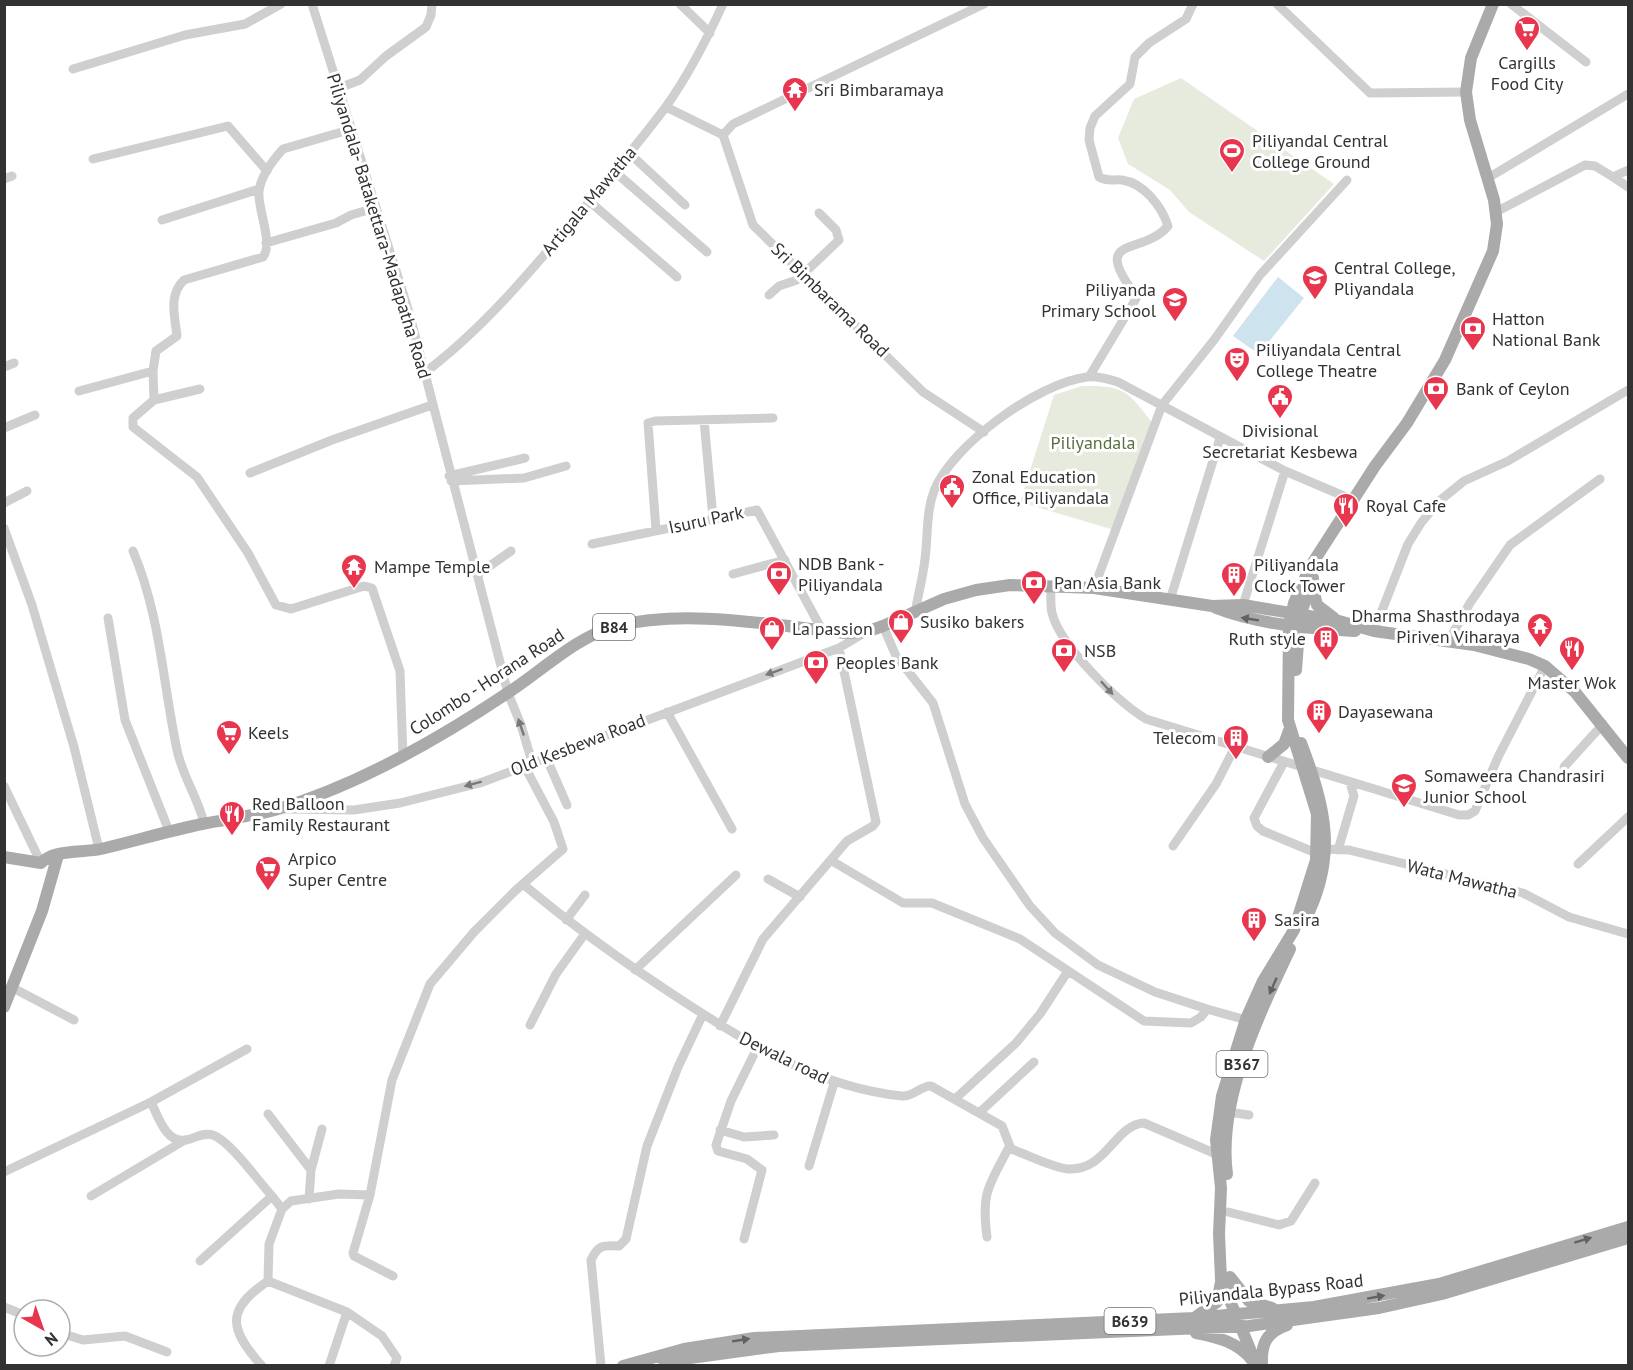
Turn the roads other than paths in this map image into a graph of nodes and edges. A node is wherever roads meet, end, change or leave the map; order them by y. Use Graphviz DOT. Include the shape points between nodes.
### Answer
graph roads {
  1 [pos="281,4"];
  2 [pos="312,4"];
  3 [pos="432,4"];
  4 [pos="680,4"];
  5 [pos="723,4"];
  6 [pos="984,4"];
  7 [pos="1193,4"];
  8 [pos="1277,4"];
  9 [pos="1493,4"];
  10 [pos="1511,4"];
  11 [pos="710,33"];
  12 [pos="1586,62"];
  13 [pos="73,69"];
  14 [pos="339,88"];
  15 [pos="1467,92"];
  16 [pos="1629,94"];
  17 [pos="666,106"];
  18 [pos="352,129"];
  19 [pos="723,135"];
  20 [pos="629,153"];
  21 [pos="93,159"];
  22 [pos="1629,170"];
  23 [pos="267,171"];
  24 [pos="614,171"];
  25 [pos="1613,177"];
  26 [pos="1488,178"];
  27 [pos="1347,180"];
  28 [pos="1629,187"];
  29 [pos="259,189"];
  30 [pos="589,201"];
  31 [pos="685,205"];
  32 [pos="375,208"];
  33 [pos="1496,212"];
  34 [pos="819,213"];
  35 [pos="162,220"];
  36 [pos="267,243"];
  37 [pos="707,252"];
  38 [pos="803,274"];
  39 [pos="676,277"];
  40 [pos="769,295"];
  41 [pos="14,363"];
  42 [pos="4,367"];
  43 [pos="153,371"];
  44 [pos="423,374"];
  45 [pos="1089,377"];
  46 [pos="200,389"];
  47 [pos="1629,390"];
  48 [pos="79,391"];
  49 [pos="154,400"];
  50 [pos="432,405"];
  51 [pos="1162,405"];
  52 [pos="35,416"];
  53 [pos="773,418"];
  54 [pos="704,420"];
  55 [pos="4,428"];
  56 [pos="984,432"];
  57 [pos="1220,438"];
  58 [pos="525,458"];
  59 [pos="566,466"];
  60 [pos="1285,471"];
  61 [pos="250,473"];
  62 [pos="450,478"];
  63 [pos="1600,480"];
  64 [pos="27,491"];
  65 [pos="1353,500"];
  66 [pos="4,503"];
  67 [pos="713,518"];
  68 [pos="1340,520"];
  69 [pos="4,528"];
  70 [pos="656,530"];
  71 [pos="592,544"];
  72 [pos="511,551"];
  73 [pos="133,552"];
  74 [pos="785,560"];
  75 [pos="733,574"];
  76 [pos="477,575"];
  77 [pos="1312,581"];
  78 [pos="1051,585"];
  79 [pos="1094,588"];
  80 [pos="1170,600"];
  81 [pos="1243,605"];
  82 [pos="1212,606"];
  83 [pos="915,613"];
  84 [pos="108,618"];
  85 [pos="1294,621"];
  86 [pos="1339,621"];
  87 [pos="884,626"];
  88 [pos="822,630"];
  89 [pos="1371,630"];
  90 [pos="866,632"];
  91 [pos="1449,642"];
  92 [pos="839,648"];
  93 [pos="1545,666"];
  94 [pos="508,693"];
  95 [pos="667,712"];
  96 [pos="1603,724"];
  97 [pos="1290,728"];
  98 [pos="1235,747"];
  99 [pos="546,757"];
  100 [pos="1268,757"];
  101 [pos="403,758"];
  102 [pos="1629,758"];
  103 [pos="1284,762"];
  104 [pos="528,764"];
  105 [pos="1564,767"];
  106 [pos="1306,770"];
  107 [pos="1350,783"];
  108 [pos="4,786"];
  109 [pos="567,805"];
  110 [pos="277,809"];
  111 [pos="1629,817"];
  112 [pos="204,823"];
  113 [pos="732,829"];
  114 [pos="169,831"];
  115 [pos="1173,846"];
  116 [pos="99,849"];
  117 [pos="1338,850"];
  118 [pos="1321,851"];
  119 [pos="58,855"];
  120 [pos="4,857"];
  121 [pos="832,861"];
  122 [pos="41,863"];
  123 [pos="1578,864"];
  124 [pos="736,875"];
  125 [pos="768,879"];
  126 [pos="523,884"];
  127 [pos="585,895"];
  128 [pos="800,897"];
  129 [pos="566,920"];
  130 [pos="1629,934"];
  131 [pos="584,935"];
  132 [pos="635,970"];
  133 [pos="1068,971"];
  134 [pos="13,988"];
  135 [pos="4,1007"];
  136 [pos="1207,1009"];
  137 [pos="703,1014"];
  138 [pos="74,1020"];
  139 [pos="1252,1022"];
  140 [pos="530,1025"];
  141 [pos="720,1026"];
  142 [pos="757,1048"];
  143 [pos="247,1049"];
  144 [pos="1034,1062"];
  145 [pos="834,1083"];
  146 [pos="955,1099"];
  147 [pos="151,1102"];
  148 [pos="1228,1112"];
  149 [pos="979,1113"];
  150 [pos="268,1114"];
  151 [pos="1249,1115"];
  152 [pos="322,1129"];
  153 [pos="720,1130"];
  154 [pos="774,1135"];
  155 [pos="185,1140"];
  156 [pos="1009,1147"];
  157 [pos="1220,1154"];
  158 [pos="809,1166"];
  159 [pos="311,1170"];
  160 [pos="4,1172"];
  161 [pos="1315,1183"];
  162 [pos="370,1195"];
  163 [pos="92,1196"];
  164 [pos="272,1196"];
  165 [pos="309,1199"];
  166 [pos="282,1209"];
  167 [pos="1228,1212"];
  168 [pos="1629,1227"];
  169 [pos="987,1237"];
  170 [pos="1629,1238"];
  171 [pos="744,1239"];
  172 [pos="200,1261"];
  173 [pos="1225,1275"];
  174 [pos="393,1276"];
  175 [pos="268,1281"];
  176 [pos="1280,1310"];
  177 [pos="346,1312"];
  178 [pos="1194,1318"];
  179 [pos="1302,1319"];
  180 [pos="1242,1320"];
  181 [pos="1175,1329"];
  182 [pos="72,1337"];
  183 [pos="167,1352"];
  184 [pos="262,1365"];
  185 [pos="329,1365"];
  186 [pos="394,1365"];
  187 [pos="601,1365"];
  188 [pos="623,1365"];
  189 [pos="664,1365"];
  190 [pos="1259,1365"];
  1 -- 13 [label="street" via="244,24 185,35"];
  2 -- 14 [label="street, Piliyandala- Batakettara-Madapatha Road"];
  3 -- 14 [label="street" via="426,27 360,80"];
  4 -- 11 [label="street"];
  5 -- 11 [label="street, Artigala Mawatha"];
  6 -- 19 [label="street" via="733,124"];
  7 -- 45 [label="street" via="1186,19 1135,57 1130,84 1095,116 1090,128 1089,140 1099,177 1131,182 1157,202 1168,226 1161,234 1122,250 1117,256 1117,266 1137,297"];
  8 -- 15 [label="street" via="1370,93"];
  9 -- 15 [label="main road" via="1471,58"];
  10 -- 12 [label="street"];
  11 -- 17 [label="street, Artigala Mawatha"];
  14 -- 18 [label="street, Piliyandala- Batakettara-Madapatha Road"];
  15 -- 26 [label="main road" via="1470,120"];
  16 -- 26 [label="street"];
  17 -- 19 [label="street"];
  17 -- 20 [label="street, Artigala Mawatha"];
  18 -- 23 [label="street" via="283,149"];
  18 -- 32 [label="street, Piliyandala- Batakettara-Madapatha Road"];
  19 -- 38 [label="street, Sri Bimbarama Road" via="753,225"];
  20 -- 24 [label="street, Artigala Mawatha"];
  20 -- 31 [label="street"];
  21 -- 23 [label="street" via="228,126"];
  22 -- 25 [label="street"];
  23 -- 29 [label="street"];
  24 -- 30 [label="street, Artigala Mawatha"];
  24 -- 37 [label="street"];
  25 -- 28 [label="street"];
  25 -- 33 [label="street" via="1595,166 1585,165"];
  26 -- 33 [label="main road"];
  27 -- 51 [label="street" via="1260,275"];
  29 -- 35 [label="street"];
  29 -- 36 [label="street"];
  30 -- 39 [label="street"];
  30 -- 44 [label="street, Artigala Mawatha" via="525,278 460,347"];
  32 -- 36 [label="street"];
  32 -- 44 [label="street, Piliyandala- Batakettara-Madapatha Road" via="409,312"];
  33 -- 65 [label="main road" via="1493,251 1458,334 1413,414"];
  34 -- 38 [label="street" via="836,230 839,240"];
  36 -- 43 [label="street" via="263,257 178,285 173,296 177,336 156,351"];
  38 -- 40 [label="street"];
  38 -- 56 [label="street, Sri Bimbarama Road" via="923,392"];
  41 -- 42 [label="street"];
  43 -- 48 [label="street"];
  43 -- 49 [label="street"];
  44 -- 50 [label="street, Piliyandala- Batakettara-Madapatha Road"];
  45 -- 51 [label="street" via="1118,382"];
  45 -- 56 [label="street" via="1052,386 1017,406"];
  46 -- 49 [label="street"];
  47 -- 89 [label="street" via="1508,461 1464,481 1438,502 1408,544"];
  49 -- 101 [label="street" via="133,418 133,427 197,477 248,553 276,605 291,609 364,586 372,588 400,671"];
  50 -- 61 [label="street"];
  50 -- 62 [label="street, Piliyandala- Batakettara-Madapatha Road"];
  51 -- 57 [label="street"];
  51 -- 79 [label="street"];
  52 -- 55 [label="street"];
  53 -- 54 [label="street"];
  54 -- 67 [label="street"];
  54 -- 70 [label="street" via="655,421 647,426"];
  56 -- 83 [label="street" via="945,471 935,490"];
  57 -- 60 [label="street"];
  57 -- 80 [label="street"];
  58 -- 62 [label="street"];
  59 -- 62 [label="street" via="524,478"];
  60 -- 65 [label="street"];
  60 -- 81 [label="street"];
  62 -- 76 [label="street, Piliyandala- Batakettara-Madapatha Road"];
  63 -- 91 [label="street" via="1510,546 1470,603"];
  64 -- 66 [label="street"];
  65 -- 68 [label="main road"];
  67 -- 70 [label="street, Isuru Park"];
  67 -- 74 [label="street, Isuru Park" via="757,510"];
  68 -- 77 [label="main road"];
  68 -- 85 [label="main road" via="1310,567"];
  69 -- 116 [label="street" via="32,605"];
  70 -- 71 [label="street, Isuru Park"];
  72 -- 76 [label="street"];
  73 -- 112 [label="street" via="148,597 177,752"];
  74 -- 75 [label="street"];
  74 -- 88 [label="street, Isuru Park"];
  76 -- 94 [label="street, Piliyandala- Batakettara-Madapatha Road"];
  77 -- 85 [label="main road"];
  77 -- 86 [label="main road" via="1312,596 1317,605"];
  78 -- 79 [label="main road, Colombo - Horana Road / B84"];
  78 -- 83 [label="main road, Colombo - Horana Road / B84" via="976,590"];
  78 -- 98 [label="street, one-way" via="1057,626 1127,708 1146,719"];
  79 -- 80 [label="main road, Colombo - Horana Road / B84"];
  80 -- 82 [label="main road, Colombo - Horana Road / B84"];
  81 -- 82 [label="main road, B84"];
  81 -- 85 [label="main road, B84"];
  85 -- 82 [label="main road, B84, one-way" via="1239,617"];
  83 -- 87 [label="main road, Colombo - Horana Road / B84"];
  84 -- 114 [label="street" via="125,720"];
  85 -- 86 [label="main road, B84"];
  85 -- 89 [label="main road, B84"];
  85 -- 97 [label="main road, B367"];
  85 -- 106 [label="main road, B367" via="1296,723"];
  86 -- 89 [label="main road, B84"];
  87 -- 90 [label="main road, Colombo - Horana Road / B84"];
  87 -- 136 [label="street" via="896,656 933,703 965,804 983,838 1030,906 1055,933 1098,965 1155,992"];
  88 -- 90 [label="main road, Colombo - Horana Road / B84"];
  88 -- 94 [label="main road, Colombo - Horana Road / B84" via="714,620 645,621 618,626 569,649"];
  89 -- 91 [label="main road, B84"];
  90 -- 92 [label="street, Old Kesbewa Road"];
  91 -- 93 [label="main road, B84" via="1529,658"];
  92 -- 95 [label="street, Old Kesbewa Road, one-way"];
  92 -- 121 [label="street" via="876,822 847,841"];
  93 -- 96 [label="main road, B84"];
  93 -- 107 [label="street" via="1475,811 1459,815"];
  94 -- 101 [label="main road, Colombo - Horana Road / B84"];
  104 -- 94 [label="street, Piliyandala- Batakettara-Madapatha Road, one-way" via="521,725"];
  95 -- 99 [label="street, Old Kesbewa Road"];
  95 -- 113 [label="street"];
  96 -- 102 [label="main road, B84"];
  96 -- 105 [label="street"];
  97 -- 100 [label="main road" via="1284,744"];
  97 -- 106 [label="main road, B367"];
  98 -- 100 [label="street"];
  98 -- 115 [label="street" via="1216,784"];
  99 -- 104 [label="street, Old Kesbewa Road"];
  99 -- 109 [label="street"];
  100 -- 103 [label="street"];
  101 -- 110 [label="main road, Colombo - Horana Road / B84"];
  103 -- 106 [label="street"];
  103 -- 118 [label="street, Wata Mawatha" via="1254,818 1257,826"];
  104 -- 110 [label="street, Old Kesbewa Road, one-way" via="480,783 399,803 354,810"];
  104 -- 126 [label="street" via="564,845 560,853"];
  106 -- 107 [label="street"];
  106 -- 118 [label="main road, B367"];
  107 -- 117 [label="street" via="1354,796"];
  108 -- 122 [label="street"];
  110 -- 112 [label="main road, Colombo - Horana Road / B84"];
  111 -- 123 [label="street"];
  112 -- 114 [label="main road, Colombo - Horana Road / B84"];
  114 -- 116 [label="main road, Colombo - Horana Road / B84"];
  116 -- 119 [label="main road, Colombo - Horana Road / B84"];
  117 -- 118 [label="street, Wata Mawatha"];
  117 -- 130 [label="street, Wata Mawatha" via="1523,893 1569,917"];
  118 -- 139 [label="main road, B367" via="1311,909"];
  119 -- 122 [label="main road, Colombo - Horana Road / B84" via="47,856"];
  119 -- 134 [label="main road"];
  120 -- 122 [label="main road"];
  121 -- 128 [label="street"];
  121 -- 133 [label="street" via="903,903 932,903 1020,939"];
  124 -- 132 [label="street"];
  125 -- 128 [label="street"];
  126 -- 129 [label="street, Dewala road"];
  126 -- 162 [label="street" via="474,932 430,984 392,1080"];
  127 -- 129 [label="street"];
  128 -- 141 [label="street" via="763,939"];
  129 -- 131 [label="street, Dewala road"];
  131 -- 132 [label="street, Dewala road"];
  131 -- 140 [label="street" via="556,974"];
  132 -- 137 [label="street, Dewala road"];
  133 -- 136 [label="street" via="1143,1021 1191,1023"];
  133 -- 146 [label="street" via="1016,1043"];
  134 -- 135 [label="main road"];
  134 -- 138 [label="street"];
  136 -- 139 [label="street"];
  137 -- 141 [label="street, Dewala road"];
  137 -- 187 [label="street" via="647,1146 626,1239 619,1246 596,1248 591,1260"];
  139 -- 148 [label="main road, B367"];
  139 -- 157 [label="main road, B367" via="1222,1096"];
  141 -- 142 [label="street, Dewala road"];
  142 -- 145 [label="street, Dewala road"];
  142 -- 153 [label="street"];
  143 -- 147 [label="street"];
  144 -- 149 [label="street"];
  145 -- 146 [label="street, Dewala road" via="902,1096 932,1086"];
  145 -- 158 [label="street"];
  146 -- 149 [label="street, Dewala road"];
  147 -- 155 [label="street" via="167,1133 174,1139"];
  147 -- 160 [label="street"];
  148 -- 151 [label="street"];
  148 -- 157 [label="main road, B367"];
  149 -- 156 [label="street, Dewala road" via="1002,1126"];
  150 -- 159 [label="street"];
  152 -- 159 [label="street"];
  153 -- 154 [label="street" via="748,1137"];
  153 -- 171 [label="street" via="718,1151 747,1159 758,1165 763,1174"];
  155 -- 163 [label="street"];
  155 -- 164 [label="street" via="198,1134 214,1136 225,1143"];
  156 -- 157 [label="street" via="1067,1169 1084,1167 1100,1159 1129,1127 1144,1123"];
  156 -- 169 [label="street" via="986,1190 983,1212"];
  157 -- 167 [label="main road, B367" via="1229,1190"];
  157 -- 173 [label="main road, B367" via="1219,1234"];
  159 -- 165 [label="street"];
  161 -- 167 [label="street" via="1291,1221 1279,1226"];
  162 -- 165 [label="street" via="339,1194"];
  162 -- 174 [label="street" via="354,1256"];
  164 -- 166 [label="street"];
  164 -- 172 [label="street"];
  165 -- 166 [label="street" via="291,1202"];
  166 -- 175 [label="street" via="269,1244"];
  167 -- 173 [label="main road, B367"];
  176 -- 168 [label="main road, Piliyandala Bypass Road / B639, one-way" via="1314,1308 1439,1284"];
  170 -- 179 [label="main road, Piliyandala Bypass Road / B639" via="1442,1294"];
  173 -- 176 [label="main road" via="1249,1302"];
  173 -- 178 [label="main road" via="1217,1302"];
  173 -- 180 [label="main road, B367"];
  175 -- 177 [label="street"];
  175 -- 184 [label="street" via="249,1293 237,1310 237,1330"];
  176 -- 180 [label="main road, Piliyandala Bypass Road / B639"];
  177 -- 185 [label="street"];
  177 -- 186 [label="street" via="382,1336 397,1358"];
  178 -- 180 [label="main road, Piliyandala Bypass Road / B639"];
  188 -- 178 [label="main road, Piliyandala Bypass Road / B639, one-way" via="684,1349 754,1338"];
  179 -- 180 [label="main road, Piliyandala Bypass Road / B639"];
  179 -- 190 [label="main road" via="1266,1338"];
  180 -- 181 [label="main road, Piliyandala Bypass Road / B639"];
  180 -- 190 [label="main road, B367"];
  181 -- 189 [label="main road, Piliyandala Bypass Road / B639" via="779,1346"];
  181 -- 190 [label="main road" via="1219,1338 1238,1347"];
  182 -- 183 [label="street" via="83,1340 125,1336"];
}
